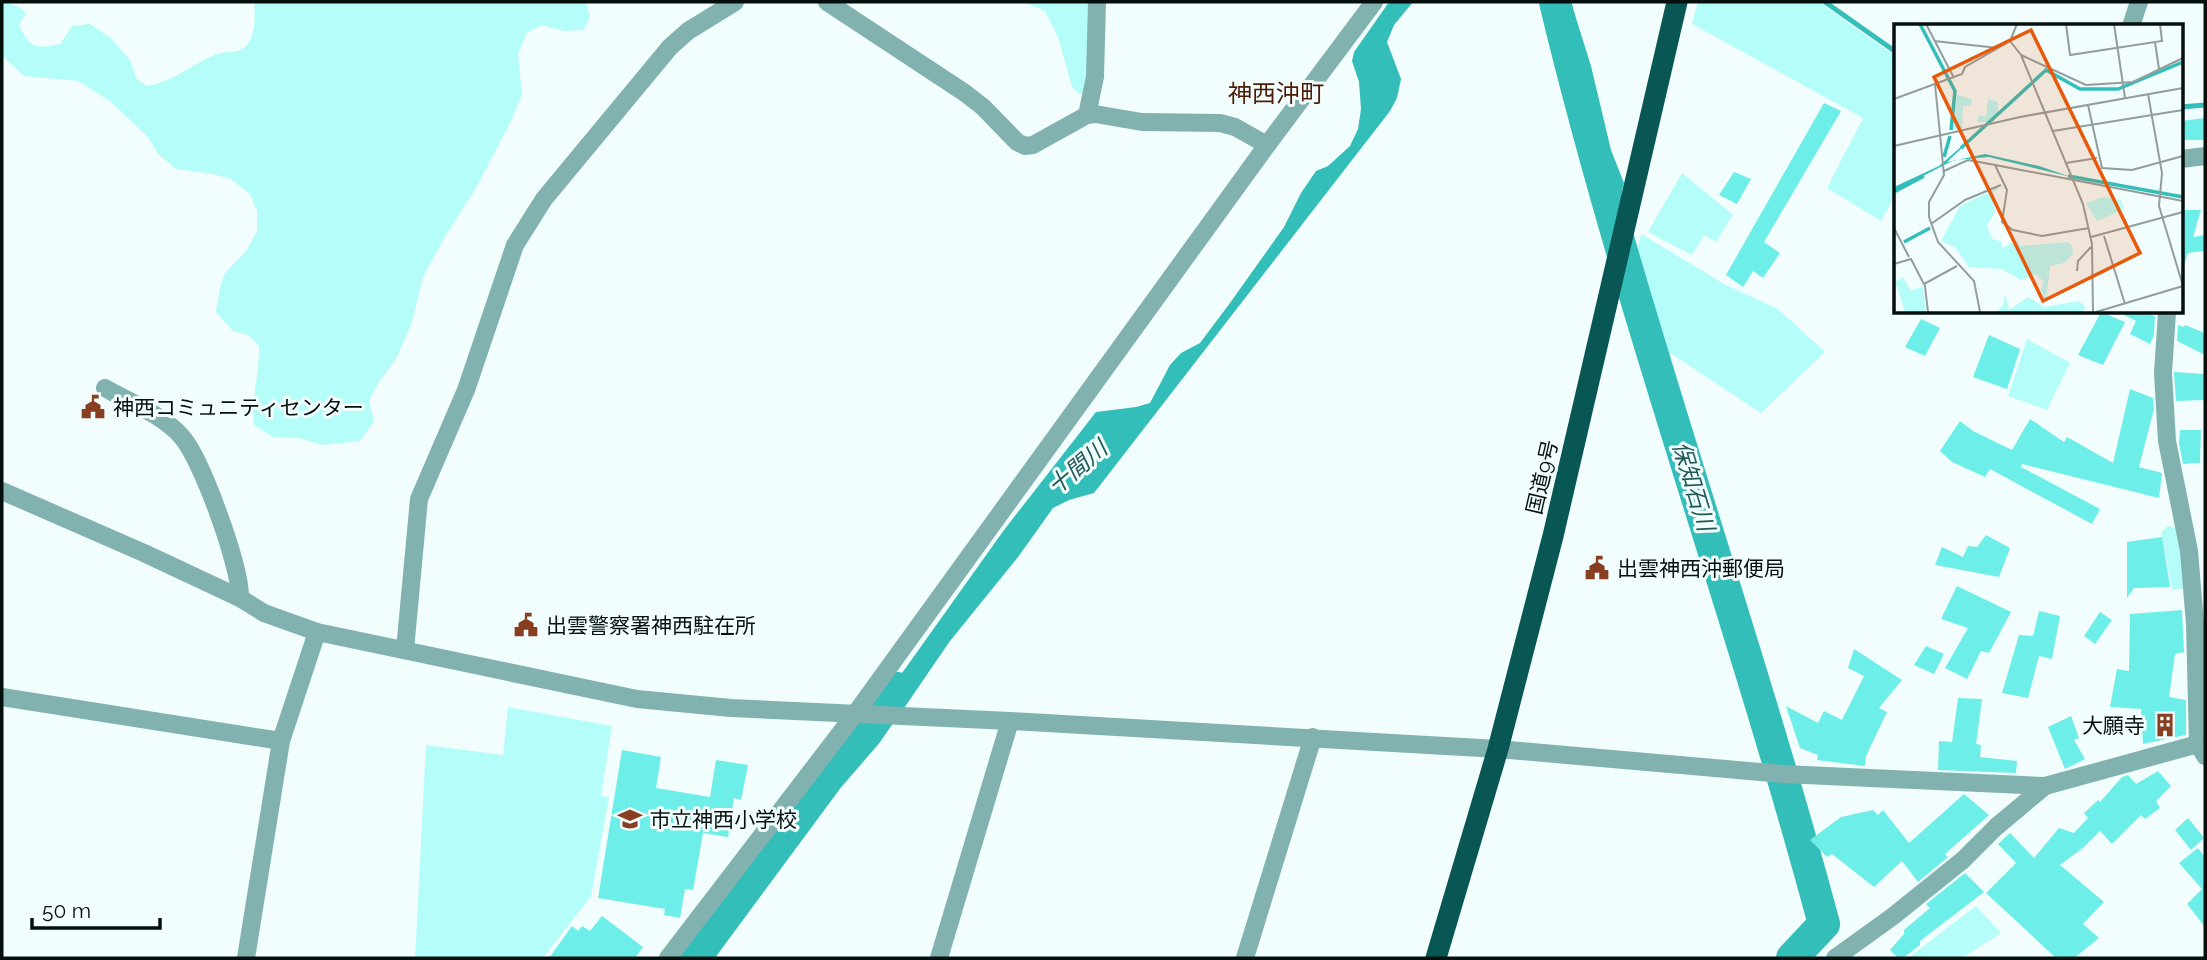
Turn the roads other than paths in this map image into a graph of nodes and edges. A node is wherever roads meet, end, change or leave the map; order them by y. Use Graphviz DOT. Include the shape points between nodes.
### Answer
graph roads {
  1 [pos="735,2"];
  2 [pos="827,2"];
  3 [pos="1097,2"];
  4 [pos="1374,2"];
  5 [pos="1677,2"];
  6 [pos="2139,2"];
  7 [pos="2132,24"];
  8 [pos="1087,115"];
  9 [pos="1268,145"];
  10 [pos="2205,156"];
  11 [pos="2182,159"];
  12 [pos="2167,313"];
  13 [pos="104,388"];
  14 [pos="2,491"];
  15 [pos="240,598"];
  16 [pos="2200,617"];
  17 [pos="317,632"];
  18 [pos="405,650"];
  19 [pos="2,697"];
  20 [pos="859,714"];
  21 [pos="1010,721"];
  22 [pos="1313,737"];
  23 [pos="281,741"];
  24 [pos="1497,749"];
  25 [pos="2202,750"];
  26 [pos="2045,786"];
  27 [pos="246,958"];
  28 [pos="668,958"];
  29 [pos="939,958"];
  30 [pos="1245,958"];
  31 [pos="1436,958"];
  32 [pos="1835,958"];
  1 -- 18 [label="street" via="670,47 544,198 515,245 466,390 419,499"];
  2 -- 8 [label="street" via="965,93 1021,145 1033,145"];
  3 -- 8 [label="street" via="1095,77"];
  4 -- 9 [label="street"];
  5 -- 24 [label="highway, 国道9号" via="1553,536"];
  6 -- 7 [label="street"];
  8 -- 9 [label="street" via="1142,122 1220,123"];
  9 -- 20 [label="street"];
  10 -- 11 [label="street"];
  12 -- 16 [label="street" via="2162,373 2167,441"];
  13 -- 15 [label="street" via="183,438 218,513"];
  14 -- 15 [label="street"];
  15 -- 17 [label="street" via="264,613"];
  16 -- 25 [label="street"];
  17 -- 18 [label="street"];
  17 -- 23 [label="street"];
  18 -- 20 [label="street" via="628,698"];
  19 -- 23 [label="street"];
  20 -- 21 [label="street"];
  20 -- 28 [label="street"];
  21 -- 22 [label="street"];
  21 -- 29 [label="street"];
  22 -- 24 [label="street"];
  22 -- 30 [label="street"];
  23 -- 27 [label="street"];
  24 -- 26 [label="street" via="1783,774"];
  24 -- 31 [label="highway, 国道9号"];
  25 -- 26 [label="street"];
  26 -- 32 [label="street" via="1963,860"];
}
